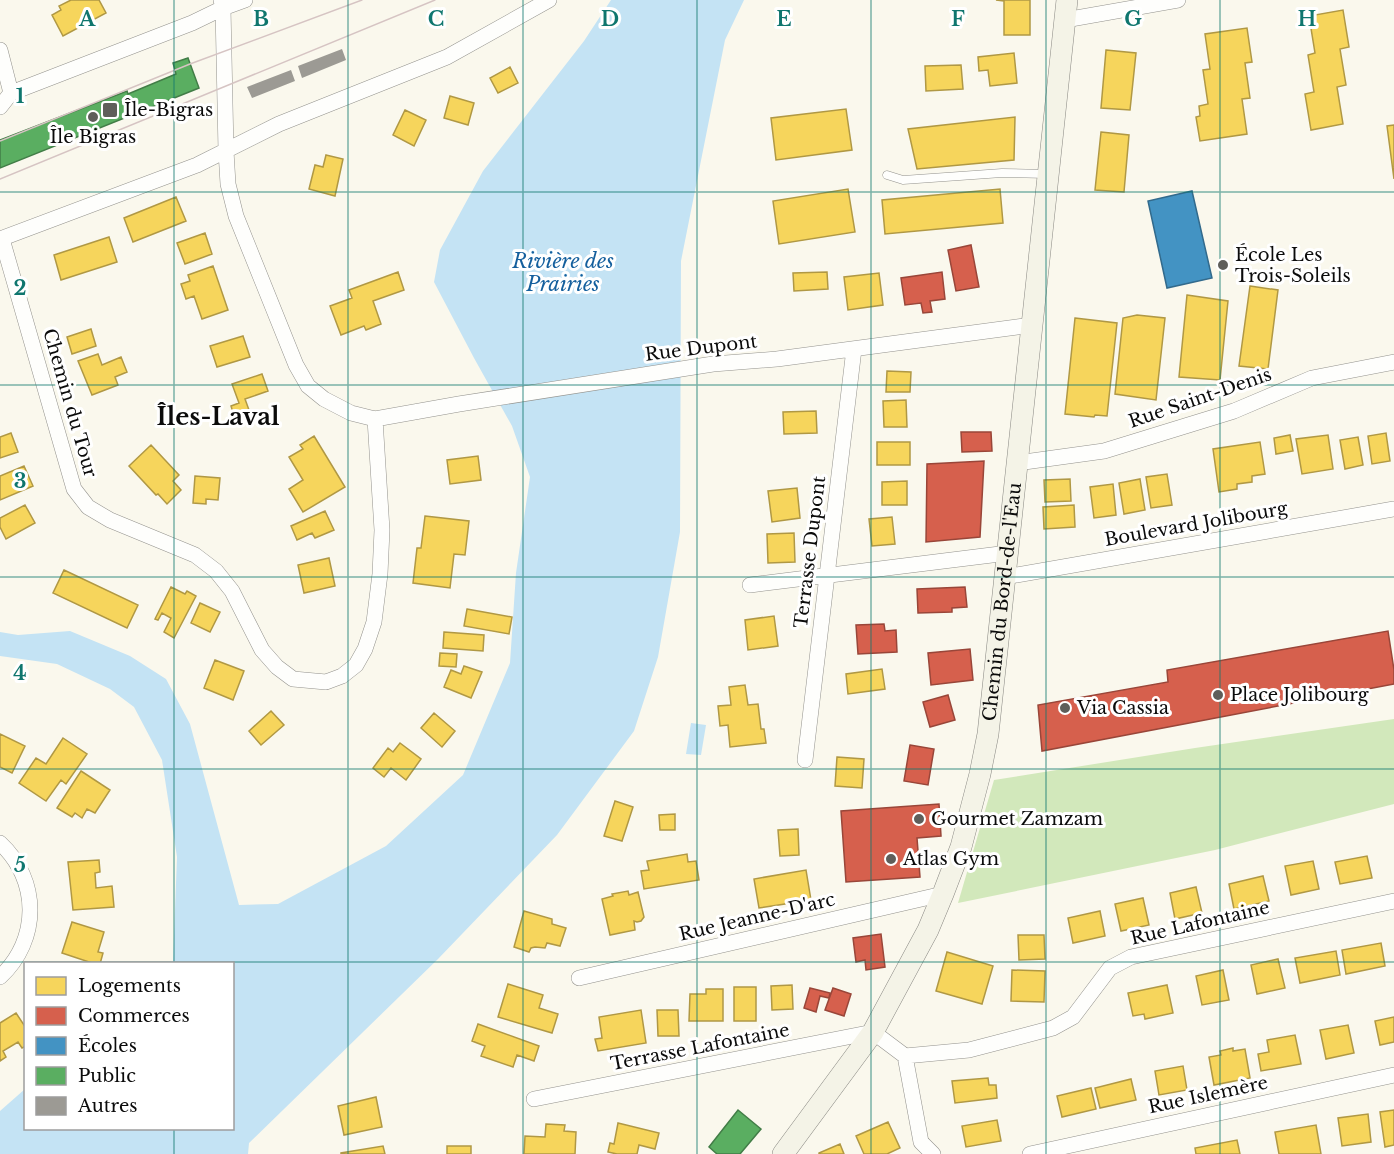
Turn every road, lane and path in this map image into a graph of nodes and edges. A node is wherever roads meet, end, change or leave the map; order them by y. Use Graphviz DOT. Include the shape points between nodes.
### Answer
graph roads {
  1 [pos="245,0"];
  2 [pos="549,0"];
  3 [pos="1178,0"];
  4 [pos="222,4"];
  5 [pos="1066,10"];
  6 [pos="0,50"];
  7 [pos="11,93"];
  8 [pos="0,107"];
  9 [pos="226,152"];
  10 [pos="1048,174"];
  11 [pos="887,175"];
  12 [pos="1,239"];
  13 [pos="1032,325"];
  14 [pos="854,349"];
  15 [pos="1394,362"];
  16 [pos="375,419"];
  17 [pos="1017,463"];
  18 [pos="1394,509"];
  19 [pos="1008,553"];
  20 [pos="827,576"];
  21 [pos="1005,577"];
  22 [pos="750,585"];
  23 [pos="805,760"];
  24 [pos="0,843"];
  25 [pos="944,894"];
  26 [pos="1394,901"];
  27 [pos="0,977"];
  28 [pos="579,978"];
  29 [pos="873,1032"];
  30 [pos="904,1056"];
  31 [pos="1394,1075"];
  32 [pos="534,1099"];
  33 [pos="783,1154"];
  34 [pos="933,1154"];
  35 [pos="1030,1154"];
  1 -- 4 [label="street"];
  2 -- 9 [label="street, Chemin du Tour" via="447,57 279,124"];
  3 -- 5 [label="street"];
  4 -- 7 [label="street" via="192,23"];
  4 -- 9 [label="street"];
  5 -- 10 [label="street, Chemin du Bord-de-l'Eau"];
  6 -- 7 [label="street"];
  7 -- 8 [label="street"];
  9 -- 12 [label="street, Chemin du Tour"];
  9 -- 16 [label="street" via="236,216 296,365 308,386 324,399 351,413"];
  10 -- 11 [label="lane" via="903,180"];
  10 -- 13 [label="street, Chemin du Bord-de-l'Eau"];
  12 -- 16 [label="street, Chemin du Tour" via="74,489 88,507 195,555 216,571 232,591 262,650 293,679 326,682 342,676 356,665 374,622 382,530"];
  13 -- 14 [label="street, Rue Dupont"];
  13 -- 17 [label="street, Chemin du Bord-de-l'Eau"];
  14 -- 16 [label="street, Rue Dupont" via="713,364"];
  14 -- 20 [label="street, Terrasse Dupont"];
  15 -- 17 [label="street, Rue Saint-Denis" via="1312,378 1234,411 1104,451"];
  17 -- 19 [label="street, Chemin du Bord-de-l'Eau"];
  18 -- 21 [label="street, Boulevard Jolibourg"];
  19 -- 20 [label="street"];
  19 -- 21 [label="street, Chemin du Bord-de-l'Eau"];
  20 -- 22 [label="street"];
  20 -- 23 [label="street, Terrasse Dupont"];
  21 -- 25 [label="street, Chemin du Bord-de-l'Eau" via="988,734 961,847"];
  24 -- 27 [label="street" via="12,853 28,886 31,913 27,935"];
  25 -- 28 [label="street, Rue Jeanne-D'arc"];
  25 -- 29 [label="street, Chemin du Bord-de-l'Eau"];
  26 -- 30 [label="street, Rue Lafontaine" via="1131,957 1110,968 1073,1017 1053,1028 969,1050"];
  29 -- 30 [label="street"];
  29 -- 32 [label="street, Terrasse Lafontaine"];
  29 -- 33 [label="street, Chemin du Bord-de-l'Eau"];
  30 -- 34 [label="street" via="921,1142"];
  31 -- 35 [label="street, Rue Islemère"];
}
